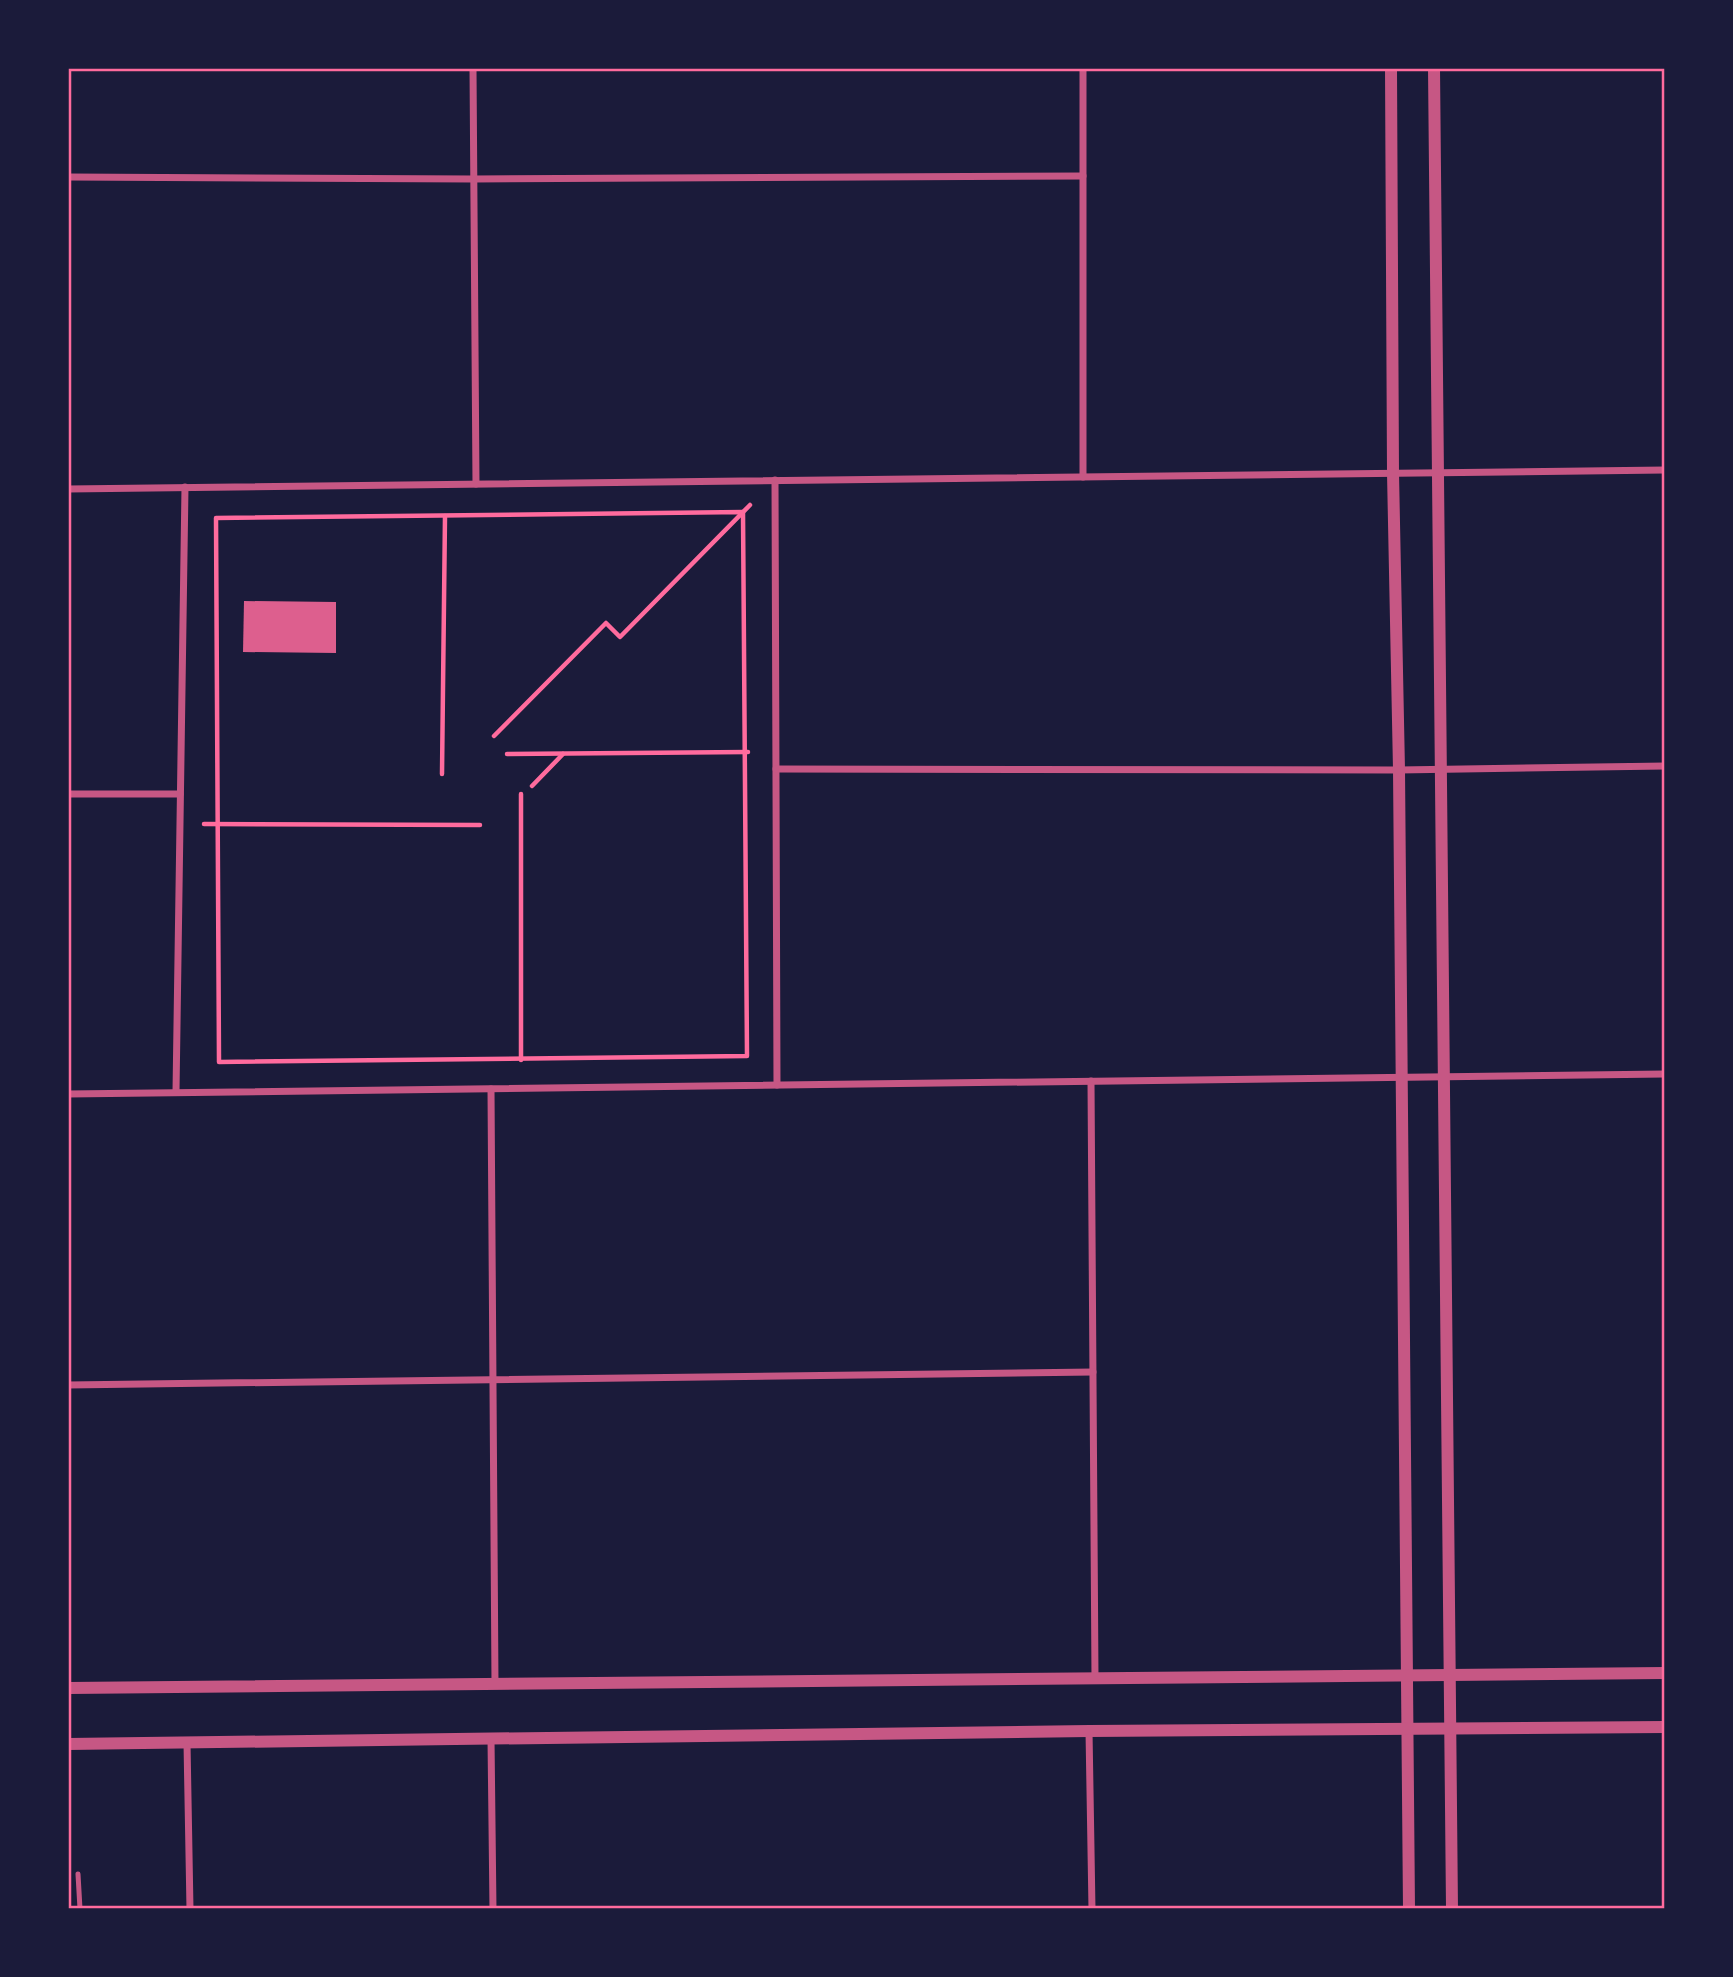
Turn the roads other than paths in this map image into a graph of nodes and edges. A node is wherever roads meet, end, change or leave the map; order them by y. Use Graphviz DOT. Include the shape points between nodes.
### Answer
graph roads {
  1 [pos="473,68"];
  2 [pos="1083,68"];
  3 [pos="1391,68"];
  4 [pos="1434,68"];
  5 [pos="1083,176"];
  6 [pos="68,177"];
  7 [pos="474,179"];
  8 [pos="1665,470"];
  9 [pos="1438,472"];
  10 [pos="1393,473"];
  11 [pos="1083,477"];
  12 [pos="775,480"];
  13 [pos="476,484"];
  14 [pos="185,487"];
  15 [pos="68,489"];
  16 [pos="1665,766"];
  17 [pos="776,769"];
  18 [pos="1399,770"];
  19 [pos="1441,770"];
  20 [pos="68,793"];
  21 [pos="180,794"];
  22 [pos="1665,1074"];
  23 [pos="1444,1077"];
  24 [pos="1402,1078"];
  25 [pos="1091,1081"];
  26 [pos="777,1085"];
  27 [pos="491,1088"];
  28 [pos="176,1092"];
  29 [pos="68,1094"];
  30 [pos="1093,1372"];
  31 [pos="493,1379"];
  32 [pos="68,1385"];
  33 [pos="1665,1673"];
  34 [pos="1407,1675"];
  35 [pos="1450,1675"];
  36 [pos="1095,1678"];
  37 [pos="495,1684"];
  38 [pos="68,1688"];
  39 [pos="1665,1727"];
  40 [pos="1408,1729"];
  41 [pos="1451,1729"];
  42 [pos="1089,1731"];
  43 [pos="491,1739"];
  44 [pos="187,1743"];
  45 [pos="68,1744"];
  46 [pos="78,1874"];
  47 [pos="80,1909"];
  48 [pos="190,1909"];
  49 [pos="493,1909"];
  50 [pos="1092,1909"];
  51 [pos="1409,1909"];
  52 [pos="1452,1909"];
  1 -- 7 [label="street"];
  2 -- 5 [label="street"];
  3 -- 10 [label="street"];
  4 -- 9 [label="street"];
  5 -- 7 [label="street"];
  5 -- 11 [label="street"];
  6 -- 7 [label="street"];
  7 -- 13 [label="street"];
  8 -- 9 [label="street"];
  9 -- 10 [label="street"];
  9 -- 19 [label="street"];
  10 -- 11 [label="street"];
  10 -- 18 [label="street"];
  11 -- 12 [label="street"];
  12 -- 13 [label="street"];
  12 -- 17 [label="street"];
  13 -- 14 [label="street"];
  14 -- 15 [label="street"];
  14 -- 21 [label="street"];
  16 -- 19 [label="street"];
  17 -- 18 [label="street"];
  17 -- 26 [label="street"];
  18 -- 19 [label="street"];
  18 -- 24 [label="street"];
  19 -- 23 [label="street"];
  20 -- 21 [label="street"];
  21 -- 28 [label="street"];
  22 -- 23 [label="street"];
  23 -- 24 [label="street"];
  23 -- 35 [label="street"];
  24 -- 25 [label="street"];
  24 -- 34 [label="street"];
  25 -- 26 [label="street"];
  25 -- 30 [label="street"];
  26 -- 27 [label="street"];
  27 -- 28 [label="street"];
  27 -- 31 [label="street"];
  28 -- 29 [label="street"];
  30 -- 31 [label="street"];
  30 -- 36 [label="street"];
  31 -- 32 [label="street"];
  31 -- 37 [label="street"];
  33 -- 35 [label="street"];
  34 -- 35 [label="street"];
  34 -- 36 [label="street"];
  34 -- 40 [label="street"];
  35 -- 41 [label="street"];
  36 -- 37 [label="street"];
  37 -- 38 [label="street"];
  39 -- 41 [label="street"];
  40 -- 41 [label="street"];
  40 -- 42 [label="street"];
  40 -- 51 [label="street"];
  41 -- 52 [label="street"];
  42 -- 43 [label="street"];
  42 -- 50 [label="street"];
  43 -- 44 [label="street"];
  43 -- 49 [label="street"];
  44 -- 45 [label="street"];
  44 -- 48 [label="street"];
  46 -- 47 [label="lane"];
}
